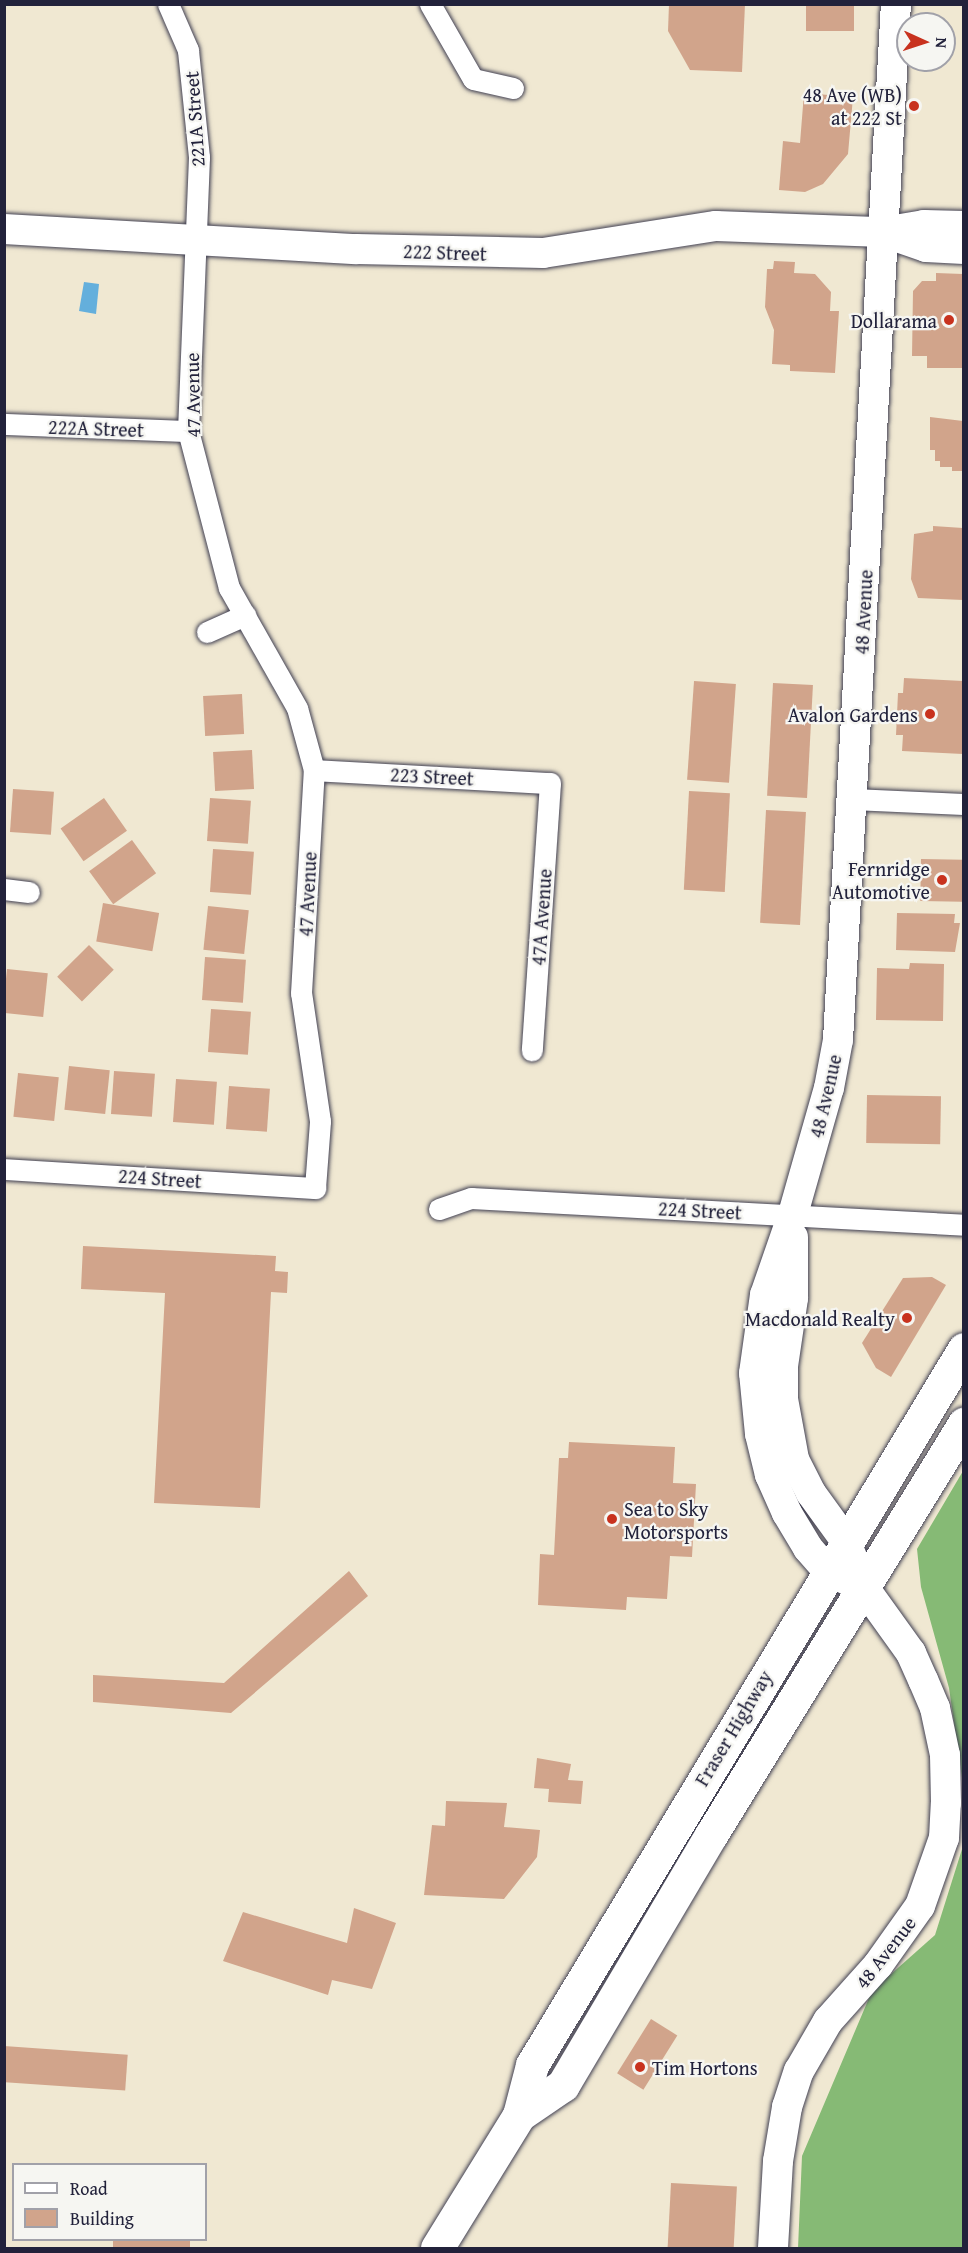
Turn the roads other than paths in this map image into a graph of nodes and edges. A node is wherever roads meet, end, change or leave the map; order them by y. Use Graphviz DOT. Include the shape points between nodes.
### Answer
graph roads {
  1 [pos="168,4"];
  2 [pos="429,4"];
  3 [pos="896,4"];
  4 [pos="513,88"];
  5 [pos="963,226"];
  6 [pos="4,229"];
  7 [pos="883,232"];
  8 [pos="195,239"];
  9 [pos="963,249"];
  10 [pos="4,424"];
  11 [pos="188,431"];
  12 [pos="245,615"];
  13 [pos="207,632"];
  14 [pos="314,770"];
  15 [pos="550,783"];
  16 [pos="852,799"];
  17 [pos="963,804"];
  18 [pos="4,889"];
  19 [pos="29,892"];
  20 [pos="531,1050"];
  21 [pos="4,1168"];
  22 [pos="315,1188"];
  23 [pos="439,1209"];
  24 [pos="793,1214"];
  25 [pos="963,1225"];
  26 [pos="963,1349"];
  27 [pos="963,1424"];
  28 [pos="845,1540"];
  29 [pos="827,1570"];
  30 [pos="865,1589"];
  31 [pos="519,2115"];
  32 [pos="437,2248"];
  33 [pos="773,2248"];
  1 -- 8 [label="street, 221A Street" via="188,50 199,157"];
  2 -- 4 [label="street" via="472,79"];
  3 -- 7 [label="main road, 48 Avenue"];
  5 -- 7 [label="main road, 222 Street" via="924,225"];
  6 -- 8 [label="main road, 222 Street"];
  7 -- 8 [label="main road, 222 Street" via="736,225 543,253 453,253"];
  7 -- 9 [label="main road, 222 Street" via="926,247"];
  7 -- 16 [label="main road, 48 Avenue"];
  8 -- 11 [label="street, 47 Avenue"];
  10 -- 11 [label="street, 222A Street"];
  11 -- 12 [label="street, 47 Avenue" via="229,588"];
  12 -- 13 [label="street"];
  12 -- 14 [label="street, 47 Avenue" via="297,708"];
  14 -- 15 [label="street, 223 Street"];
  14 -- 22 [label="street, 47 Avenue" via="302,993 320,1121"];
  15 -- 20 [label="street, 47A Avenue"];
  16 -- 17 [label="street"];
  16 -- 24 [label="main road, 48 Avenue" via="834,1066"];
  18 -- 19 [label="street"];
  21 -- 22 [label="street, 224 Street"];
  23 -- 24 [label="street, 224 Street" via="471,1198"];
  24 -- 25 [label="street, 224 Street"];
  24 -- 28 [label="main road, 48 Avenue" via="793,1298 783,1366 787,1425 794,1459 811,1492"];
  24 -- 29 [label="main road, 48 Avenue" via="765,1295 754,1373 755,1405 770,1475 808,1548"];
  26 -- 28 [label="main road, Fraser Highway"];
  27 -- 30 [label="main road, Fraser Highway"];
  28 -- 29 [label="main road, Fraser Highway"];
  28 -- 30 [label="main road, 48 Avenue"];
  29 -- 30 [label="main road, 48 Avenue"];
  29 -- 31 [label="main road, Fraser Highway" via="532,2065"];
  30 -- 31 [label="main road, Fraser Highway" via="711,1835 563,2085"];
  30 -- 33 [label="main road, 48 Avenue" via="911,1653 935,1708 945,1755 944,1838 935,1871 915,1914 878,1965 828,2021 799,2071 778,2161"];
  31 -- 32 [label="main road, Fraser Highway"];
}
